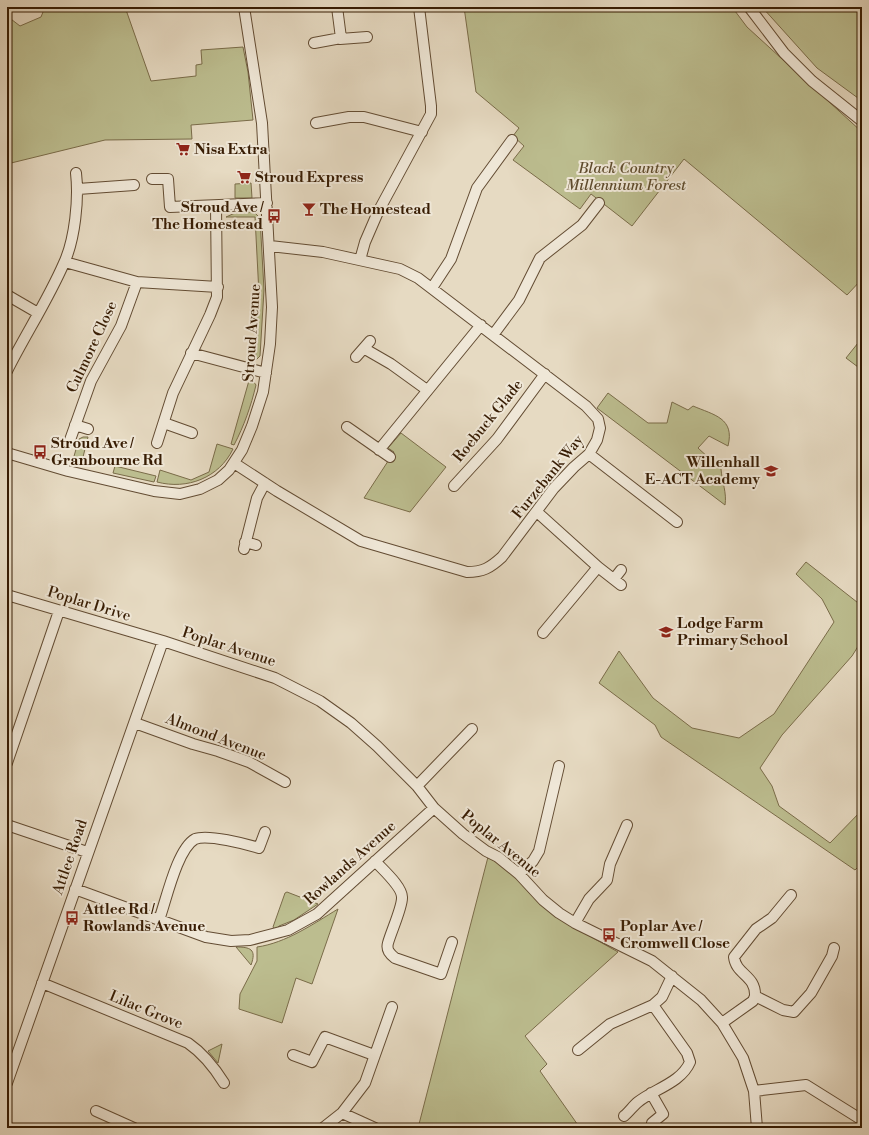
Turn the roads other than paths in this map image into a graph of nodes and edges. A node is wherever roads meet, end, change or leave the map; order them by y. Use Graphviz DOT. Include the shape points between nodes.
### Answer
graph roads {
  1 [pos="244,7"];
  2 [pos="337,7"];
  3 [pos="419,7"];
  4 [pos="749,7"];
  5 [pos="340,35"];
  6 [pos="367,37"];
  7 [pos="314,43"];
  8 [pos="862,121"];
  9 [pos="316,123"];
  10 [pos="422,132"];
  11 [pos="512,140"];
  12 [pos="76,173"];
  13 [pos="152,179"];
  14 [pos="134,185"];
  15 [pos="78,189"];
  16 [pos="267,203"];
  17 [pos="599,203"];
  18 [pos="216,206"];
  19 [pos="270,246"];
  20 [pos="360,260"];
  21 [pos="65,262"];
  22 [pos="137,282"];
  23 [pos="218,287"];
  24 [pos="432,288"];
  25 [pos="7,295"];
  26 [pos="38,313"];
  27 [pos="481,325"];
  28 [pos="493,335"];
  29 [pos="191,353"];
  30 [pos="356,357"];
  31 [pos="7,371"];
  32 [pos="266,373"];
  33 [pos="545,374"];
  34 [pos="427,390"];
  35 [pos="164,423"];
  36 [pos="75,425"];
  37 [pos="347,427"];
  38 [pos="88,429"];
  39 [pos="192,433"];
  40 [pos="70,440"];
  41 [pos="157,443"];
  42 [pos="379,450"];
  43 [pos="7,452"];
  44 [pos="589,454"];
  45 [pos="390,457"];
  46 [pos="234,463"];
  47 [pos="265,483"];
  48 [pos="454,486"];
  49 [pos="537,512"];
  50 [pos="677,522"];
  51 [pos="256,545"];
  52 [pos="598,567"];
  53 [pos="621,570"];
  54 [pos="7,595"];
  55 [pos="59,611"];
  56 [pos="543,633"];
  57 [pos="163,641"];
  58 [pos="135,723"];
  59 [pos="472,729"];
  60 [pos="7,763"];
  61 [pos="559,766"];
  62 [pos="285,782"];
  63 [pos="417,786"];
  64 [pos="434,808"];
  65 [pos="7,825"];
  66 [pos="626,825"];
  67 [pos="265,832"];
  68 [pos="88,852"];
  69 [pos="375,861"];
  70 [pos="519,874"];
  71 [pos="75,889"];
  72 [pos="791,895"];
  73 [pos="160,920"];
  74 [pos="575,923"];
  75 [pos="452,942"];
  76 [pos="834,948"];
  77 [pos="672,976"];
  78 [pos="42,983"];
  79 [pos="755,996"];
  80 [pos="653,1005"];
  81 [pos="392,1007"];
  82 [pos="722,1023"];
  83 [pos="578,1050"];
  84 [pos="374,1055"];
  85 [pos="293,1056"];
  86 [pos="7,1083"];
  87 [pos="224,1083"];
  88 [pos="754,1091"];
  89 [pos="651,1093"];
  90 [pos="96,1111"];
  91 [pos="342,1113"];
  92 [pos="624,1116"];
  93 [pos="862,1120"];
  94 [pos="652,1123"];
  95 [pos="134,1128"];
  96 [pos="324,1128"];
  97 [pos="375,1128"];
  98 [pos="757,1128"];
  1 -- 16 [label="street, Stroud Avenue" via="262,123"];
  2 -- 5 [label="street"];
  3 -- 10 [label="street" via="431,106 431,114"];
  4 -- 8 [label="street" via="784,53 812,81"];
  5 -- 6 [label="street"];
  5 -- 7 [label="street"];
  9 -- 10 [label="street" via="364,117"];
  10 -- 20 [label="street" via="378,212"];
  11 -- 24 [label="street" via="477,188 451,259"];
  12 -- 15 [label="street"];
  13 -- 18 [label="street" via="168,179 170,207"];
  14 -- 15 [label="street"];
  15 -- 21 [label="street"];
  16 -- 18 [label="street"];
  16 -- 19 [label="street, Stroud Avenue"];
  17 -- 28 [label="street" via="582,225 540,258 519,300"];
  18 -- 23 [label="street"];
  19 -- 20 [label="street, Furzebank Way" via="317,250"];
  19 -- 32 [label="street, Stroud Avenue" via="272,307"];
  20 -- 24 [label="street, Furzebank Way" via="400,269"];
  21 -- 22 [label="street"];
  21 -- 26 [label="street"];
  22 -- 23 [label="street"];
  22 -- 36 [label="street, Culmore Close" via="121,326 91,381"];
  23 -- 29 [label="street" via="210,315"];
  24 -- 27 [label="street, Furzebank Way"];
  25 -- 26 [label="street"];
  26 -- 31 [label="street"];
  27 -- 28 [label="street, Furzebank Way"];
  27 -- 34 [label="street"];
  28 -- 33 [label="street, Furzebank Way"];
  29 -- 32 [label="street"];
  29 -- 35 [label="street" via="173,393"];
  30 -- 34 [label="street" via="368,345"];
  32 -- 46 [label="street, Stroud Avenue" via="252,426"];
  33 -- 44 [label="street, Furzebank Way" via="586,406 598,419 600,428 597,440"];
  33 -- 48 [label="street, Roebuck Glade" via="497,439"];
  34 -- 42 [label="street"];
  35 -- 39 [label="street"];
  35 -- 41 [label="street"];
  36 -- 38 [label="street"];
  36 -- 40 [label="street, Culmore Close"];
  37 -- 42 [label="street"];
  42 -- 45 [label="street"];
  43 -- 46 [label="street, Stroud Avenue" via="68,471 168,494 192,492 210,485 223,476"];
  44 -- 49 [label="street, Furzebank Way" via="554,488"];
  44 -- 50 [label="street"];
  46 -- 47 [label="street, Furzebank Way"];
  47 -- 49 [label="street, Furzebank Way" via="361,541 467,572 481,572 492,566"];
  47 -- 51 [label="street" via="257,498 245,546"];
  49 -- 52 [label="street"];
  52 -- 53 [label="street" via="617,582"];
  52 -- 56 [label="street" via="562,617"];
  54 -- 55 [label="street, Poplar Drive"];
  55 -- 57 [label="street, Poplar Drive"];
  55 -- 60 [label="street"];
  57 -- 58 [label="street, Attlee Road"];
  57 -- 63 [label="street, Poplar Avenue" via="275,678 320,700 377,746"];
  58 -- 62 [label="street, Almond Avenue" via="249,762"];
  58 -- 68 [label="street, Attlee Road"];
  59 -- 63 [label="street"];
  61 -- 70 [label="street" via="539,851 533,861"];
  63 -- 64 [label="street, Poplar Avenue"];
  64 -- 69 [label="street, Rowlands Avenue"];
  64 -- 70 [label="street, Poplar Avenue" via="463,834"];
  65 -- 68 [label="street"];
  66 -- 74 [label="street" via="606,880 589,899"];
  67 -- 73 [label="street" via="260,848 236,841 205,838 196,839 188,845 181,855"];
  68 -- 71 [label="street, Attlee Road"];
  69 -- 73 [label="street, Rowlands Avenue" via="317,914 288,930 250,940 231,941 206,937"];
  69 -- 75 [label="street" via="396,884 402,898 387,947 390,953 396,958 441,974"];
  70 -- 74 [label="street, Poplar Avenue" via="543,900"];
  71 -- 73 [label="street, Rowlands Avenue"];
  71 -- 78 [label="street, Attlee Road"];
  72 -- 79 [label="street" via="772,918 756,929 734,957 738,968 755,986"];
  74 -- 77 [label="street, Poplar Avenue" via="646,958"];
  76 -- 79 [label="street" via="811,993 794,1012 783,1010"];
  77 -- 80 [label="street" via="662,997"];
  77 -- 82 [label="street, Poplar Avenue" via="701,1000"];
  78 -- 86 [label="street, Attlee Road"];
  78 -- 87 [label="street, Lilac Grove" via="188,1043 202,1052"];
  79 -- 82 [label="street" via="753,1001"];
  80 -- 83 [label="street" via="610,1024"];
  80 -- 89 [label="street" via="687,1053 690,1062 684,1071 669,1083"];
  81 -- 84 [label="street"];
  82 -- 88 [label="street, Poplar Avenue" via="743,1058"];
  84 -- 85 [label="street" via="325,1037 312,1062"];
  84 -- 91 [label="street" via="365,1083"];
  88 -- 93 [label="street" via="806,1085"];
  88 -- 98 [label="street, Poplar Avenue"];
  89 -- 92 [label="street" via="637,1102"];
  89 -- 94 [label="street" via="663,1114"];
  90 -- 95 [label="street"];
  91 -- 96 [label="street"];
  91 -- 97 [label="street"];
}
